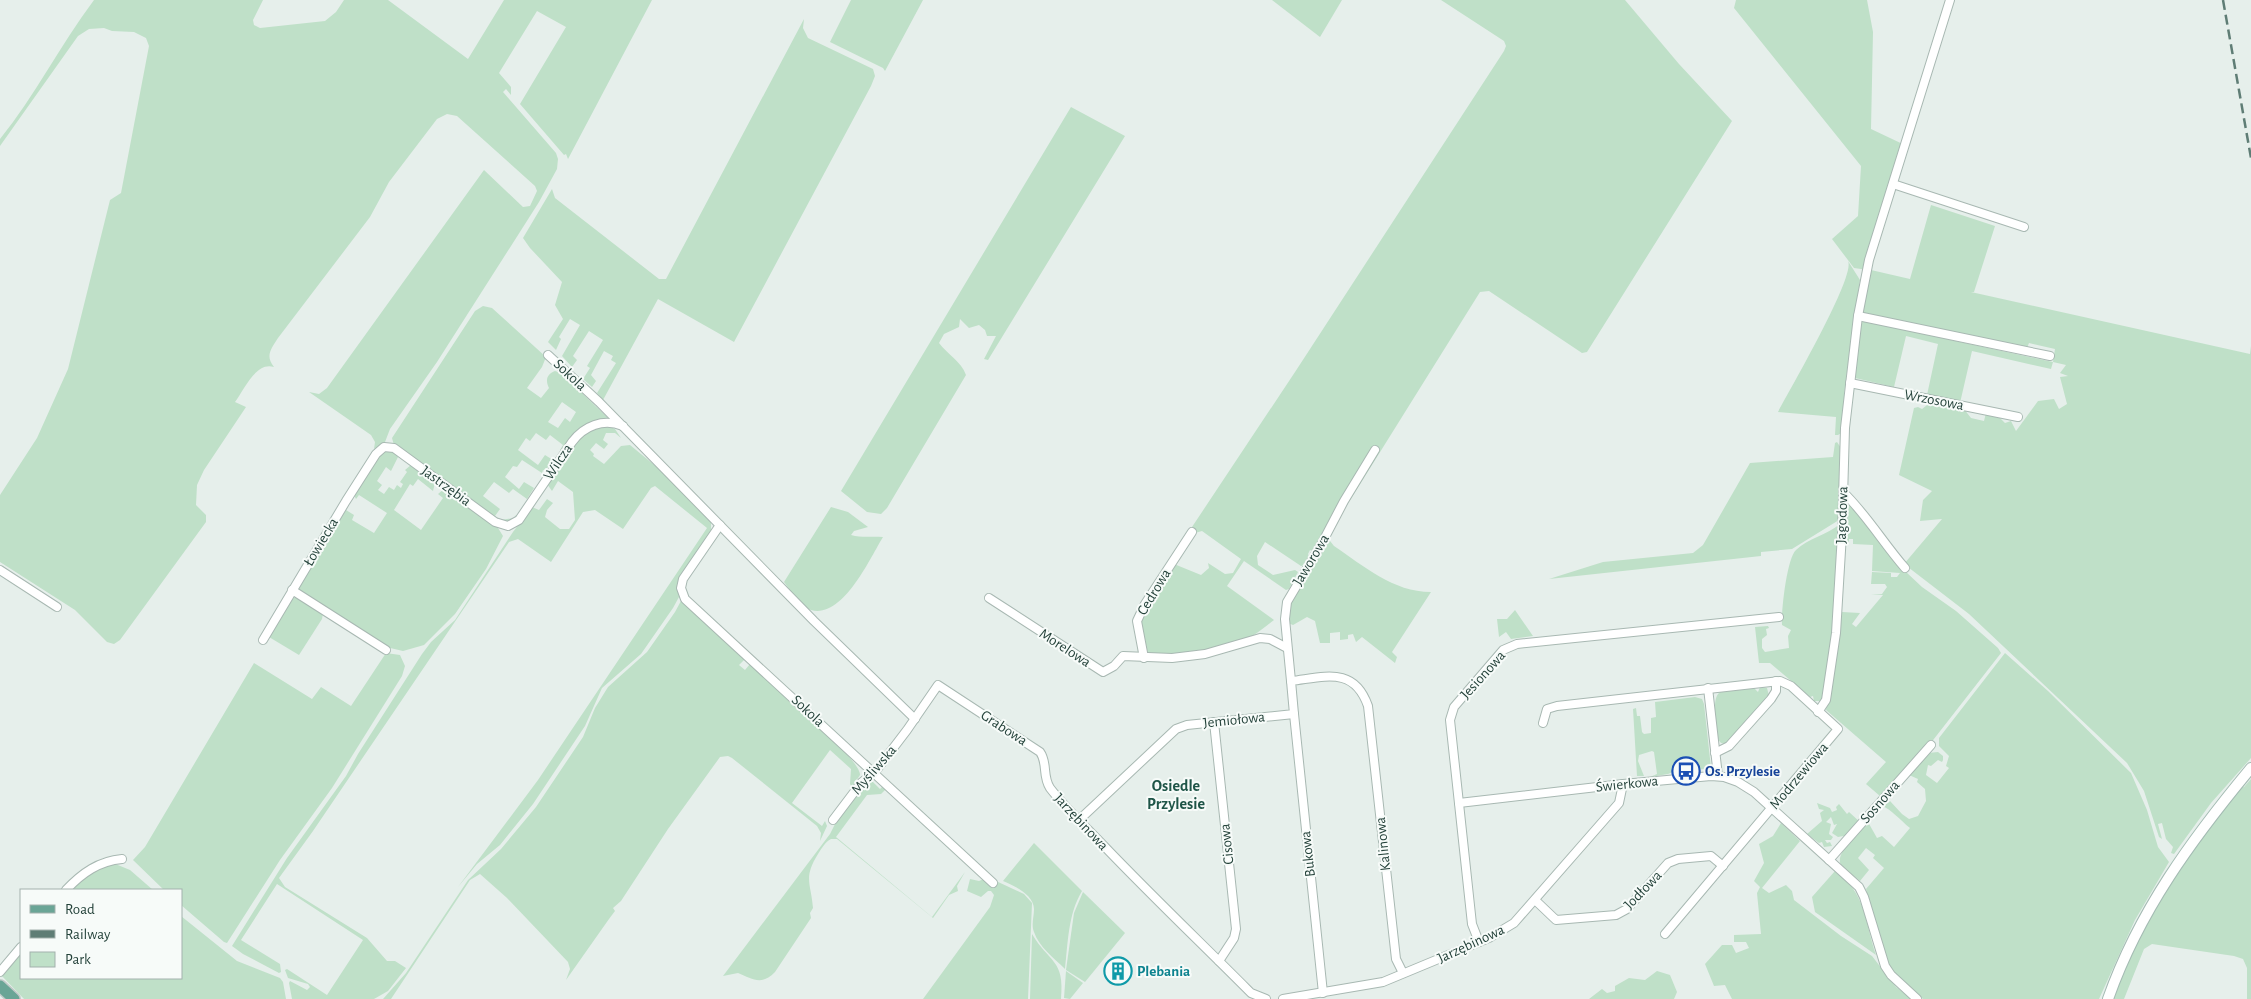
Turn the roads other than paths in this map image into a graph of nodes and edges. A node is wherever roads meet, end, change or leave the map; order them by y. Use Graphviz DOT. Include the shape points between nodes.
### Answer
graph roads {
  1 [pos="1950,0"];
  2 [pos="1893,184"];
  3 [pos="2024,227"];
  4 [pos="1858,316"];
  5 [pos="548,355"];
  6 [pos="2050,356"];
  7 [pos="1850,383"];
  8 [pos="2018,417"];
  9 [pos="622,426"];
  10 [pos="384,447"];
  11 [pos="1375,450"];
  12 [pos="1843,492"];
  13 [pos="719,524"];
  14 [pos="508,526"];
  15 [pos="1192,532"];
  16 [pos="1905,568"];
  17 [pos="0,570"];
  18 [pos="292,590"];
  19 [pos="989,598"];
  20 [pos="57,607"];
  21 [pos="1779,617"];
  22 [pos="263,640"];
  23 [pos="1287,648"];
  24 [pos="386,650"];
  25 [pos="1144,658"];
  26 [pos="1291,681"];
  27 [pos="1776,681"];
  28 [pos="938,685"];
  29 [pos="1708,688"];
  30 [pos="1818,712"];
  31 [pos="1294,714"];
  32 [pos="915,719"];
  33 [pos="1214,722"];
  34 [pos="1543,723"];
  35 [pos="1930,745"];
  36 [pos="1716,753"];
  37 [pos="2251,768"];
  38 [pos="875,772"];
  39 [pos="1718,776"];
  40 [pos="1623,784"];
  41 [pos="1049,787"];
  42 [pos="1459,803"];
  43 [pos="1772,809"];
  44 [pos="833,820"];
  45 [pos="1079,820"];
  46 [pos="122,858"];
  47 [pos="1829,860"];
  48 [pos="1723,866"];
  49 [pos="993,883"];
  50 [pos="67,889"];
  51 [pos="1535,900"];
  52 [pos="1665,934"];
  53 [pos="1479,942"];
  54 [pos="20,948"];
  55 [pos="1219,962"];
  56 [pos="0,972"];
  57 [pos="1403,974"];
  58 [pos="0,986"];
  59 [pos="1344,989"];
  60 [pos="1323,993"];
  61 [pos="14,999"];
  62 [pos="1266,999"];
  63 [pos="1283,999"];
  64 [pos="1346,999"];
  65 [pos="1917,999"];
  66 [pos="2108,999"];
  1 -- 2 [label="street, Jagodowa"];
  2 -- 3 [label="street"];
  2 -- 4 [label="street, Jagodowa" via="1862,288"];
  4 -- 6 [label="street"];
  4 -- 7 [label="street, Jagodowa"];
  5 -- 9 [label="street, Sokola"];
  7 -- 8 [label="street, Wrzosowa"];
  7 -- 12 [label="street, Jagodowa"];
  9 -- 13 [label="street, Sokola"];
  9 -- 14 [label="street, Wilcza" via="602,423 581,432 519,520"];
  10 -- 14 [label="street, Jastrzębia" via="394,448 495,522"];
  10 -- 18 [label="street, Łowiecka" via="376,454"];
  11 -- 23 [label="street, Jaworowa" via="1289,597 1284,619"];
  12 -- 16 [label="street"];
  12 -- 30 [label="street, Jagodowa" via="1836,633 1826,700"];
  13 -- 32 [label="street"];
  13 -- 38 [label="street, Sokola" via="685,574 681,588 683,596"];
  15 -- 25 [label="street, Cedrowa" via="1144,604 1137,621"];
  17 -- 20 [label="street"];
  18 -- 22 [label="street, Łowiecka"];
  18 -- 24 [label="street"];
  19 -- 25 [label="street, Morelowa" via="1103,672 1123,656"];
  21 -- 42 [label="street, Jesionowa" via="1517,644 1503,650 1454,707 1450,720"];
  23 -- 25 [label="street" via="1270,639 1260,638 1205,654"];
  23 -- 26 [label="street, Jaworowa"];
  26 -- 31 [label="street"];
  26 -- 57 [label="street, Kalinowa" via="1339,676 1364,694 1369,713 1396,959"];
  27 -- 29 [label="street"];
  27 -- 30 [label="street, Modrzewiowa" via="1787,683"];
  27 -- 36 [label="street" via="1773,697 1729,746"];
  28 -- 32 [label="street, Myśliwska"];
  28 -- 41 [label="street, Grabowa" via="1040,752 1044,757"];
  29 -- 34 [label="street" via="1557,706 1547,709"];
  29 -- 36 [label="street"];
  30 -- 43 [label="street, Modrzewiowa" via="1838,729"];
  31 -- 33 [label="street, Jemiołowa"];
  31 -- 60 [label="street, Bukowa"];
  32 -- 38 [label="street, Myśliwska"];
  33 -- 45 [label="street, Jemiołowa" via="1176,729"];
  33 -- 55 [label="street, Cisowa" via="1236,929"];
  35 -- 47 [label="street, Sosnowa"];
  36 -- 39 [label="street"];
  37 -- 66 [label="main road" via="2171,872 2132,943"];
  38 -- 44 [label="street, Myśliwska" via="861,783"];
  38 -- 49 [label="street, Sokola"];
  39 -- 40 [label="street, Świerkowa"];
  39 -- 43 [label="street, Świerkowa" via="1746,786"];
  40 -- 42 [label="street, Świerkowa"];
  40 -- 51 [label="street, Jarzębinowa" via="1620,803"];
  41 -- 45 [label="street, Jarzębinowa"];
  42 -- 53 [label="street, Jesionowa" via="1472,924"];
  43 -- 47 [label="street, Świerkowa"];
  43 -- 48 [label="street, Modrzewiowa"];
  45 -- 55 [label="street, Jarzębinowa"];
  46 -- 50 [label="street" via="90,868"];
  47 -- 65 [label="street, Świerkowa" via="1859,887 1880,953 1891,975"];
  48 -- 51 [label="street, Jodłowa" via="1711,856 1668,863 1627,909 1616,915 1556,920"];
  48 -- 52 [label="street, Modrzewiowa"];
  51 -- 53 [label="street, Jarzębinowa" via="1514,924"];
  53 -- 57 [label="street, Jarzębinowa"];
  54 -- 56 [label="street"];
  55 -- 62 [label="street, Jarzębinowa" via="1251,993"];
  57 -- 59 [label="street, Jarzębinowa" via="1383,982"];
  58 -- 61 [label="main road"];
  59 -- 60 [label="street, Jarzębinowa"];
  59 -- 64 [label="street"];
  60 -- 63 [label="street, Jarzębinowa"];
}
